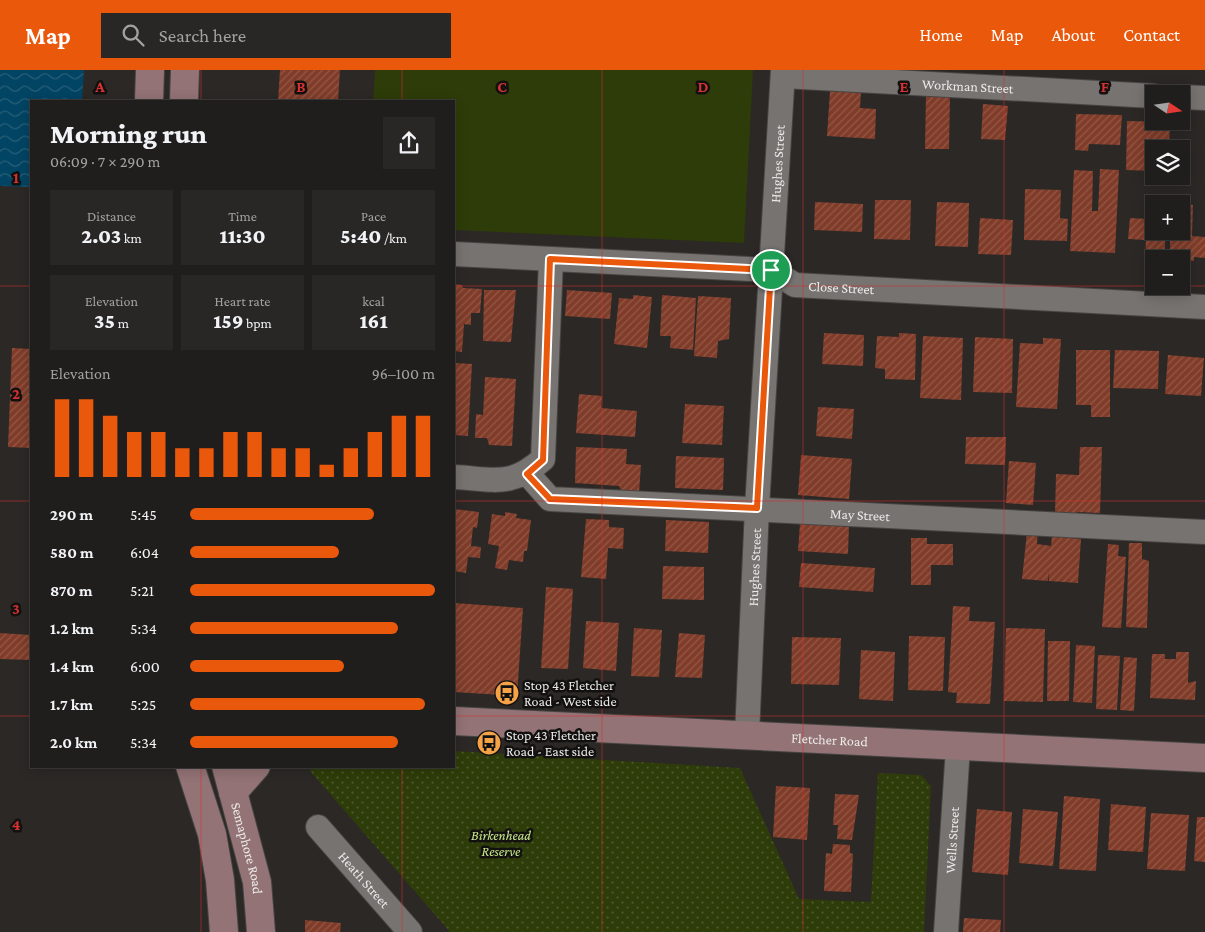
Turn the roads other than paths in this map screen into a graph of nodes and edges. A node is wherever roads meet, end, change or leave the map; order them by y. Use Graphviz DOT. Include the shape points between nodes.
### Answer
graph roads {
  1 [pos="150,70"];
  2 [pos="185,70"];
  3 [pos="783,73"];
  4 [pos="1145,95"];
  5 [pos="1190,97"];
  6 [pos="1205,98"];
  7 [pos="149,100"];
  8 [pos="184,100"];
  9 [pos="455,254"];
  10 [pos="550,259"];
  11 [pos="771,270"];
  12 [pos="1205,307"];
  13 [pos="527,474"];
  14 [pos="455,477"];
  15 [pos="757,508"];
  16 [pos="1205,532"];
  17 [pos="455,721"];
  18 [pos="747,735"];
  19 [pos="958,747"];
  20 [pos="1205,758"];
  21 [pos="191,768"];
  22 [pos="227,768"];
  23 [pos="254,768"];
  24 [pos="233,792"];
  25 [pos="318,827"];
  26 [pos="224,932"];
  27 [pos="261,932"];
  28 [pos="410,932"];
  29 [pos="946,932"];
  1 -- 7 [label="street"];
  2 -- 8 [label="street"];
  3 -- 4 [label="street, Workman Street"];
  3 -- 11 [label="street, Hughes Street"];
  5 -- 6 [label="street"];
  9 -- 10 [label="street, Close Street"];
  10 -- 11 [label="street, Close Street"];
  10 -- 13 [label="street" via="543,460"];
  11 -- 12 [label="street, Close Street" via="795,285"];
  11 -- 15 [label="street, Hughes Street"];
  13 -- 14 [label="street" via="509,480"];
  13 -- 15 [label="street, May Street" via="550,499"];
  15 -- 16 [label="street, May Street"];
  15 -- 18 [label="street, Hughes Street"];
  17 -- 18 [label="street, Fletcher Road"];
  18 -- 19 [label="street, Fletcher Road"];
  19 -- 20 [label="street, Fletcher Road"];
  19 -- 29 [label="street, Wells Street"];
  21 -- 26 [label="street" via="212,834"];
  22 -- 24 [label="street, Semaphore Road"];
  23 -- 24 [label="street"];
  24 -- 27 [label="street, Semaphore Road" via="257,882"];
  25 -- 28 [label="street, Heath Street"];
}
